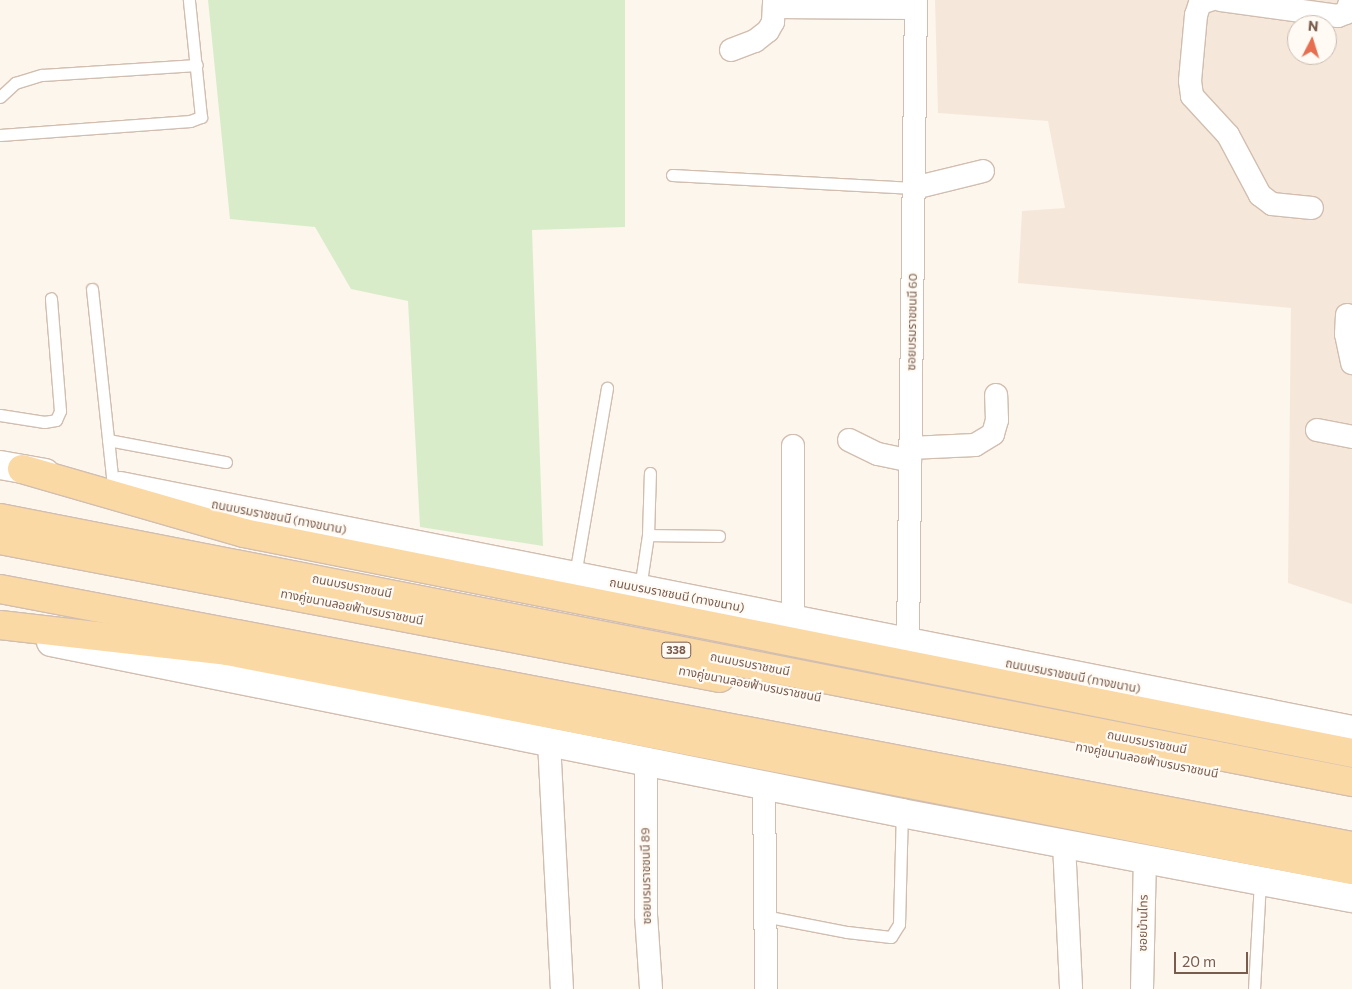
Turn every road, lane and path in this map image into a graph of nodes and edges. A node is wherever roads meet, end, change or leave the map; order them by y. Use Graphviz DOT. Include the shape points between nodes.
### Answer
graph roads {
  1 [pos="190,0"];
  2 [pos="1210,0"];
  3 [pos="1221,0"];
  4 [pos="1351,0"];
  5 [pos="775,4"];
  6 [pos="916,4"];
  7 [pos="731,50"];
  8 [pos="197,65"];
  9 [pos="0,97"];
  10 [pos="0,135"];
  11 [pos="983,170"];
  12 [pos="672,175"];
  13 [pos="914,188"];
  14 [pos="1312,208"];
  15 [pos="92,289"];
  16 [pos="51,298"];
  17 [pos="1347,315"];
  18 [pos="1352,363"];
  19 [pos="606,388"];
  20 [pos="996,394"];
  21 [pos="0,415"];
  22 [pos="1317,430"];
  23 [pos="1352,436"];
  24 [pos="108,440"];
  25 [pos="849,440"];
  26 [pos="793,446"];
  27 [pos="910,454"];
  28 [pos="226,462"];
  29 [pos="11,467"];
  30 [pos="650,473"];
  31 [pos="113,485"];
  32 [pos="0,518"];
  33 [pos="648,535"];
  34 [pos="719,536"];
  35 [pos="0,540"];
  36 [pos="575,575"];
  37 [pos="0,576"];
  38 [pos="640,588"];
  39 [pos="0,589"];
  40 [pos="793,617"];
  41 [pos="0,624"];
  42 [pos="0,634"];
  43 [pos="908,643"];
  44 [pos="1352,730"];
  45 [pos="549,742"];
  46 [pos="1352,753"];
  47 [pos="646,762"];
  48 [pos="1352,782"];
  49 [pos="764,785"];
  50 [pos="1352,798"];
  51 [pos="902,813"];
  52 [pos="1352,832"];
  53 [pos="1064,844"];
  54 [pos="1352,846"];
  55 [pos="1145,857"];
  56 [pos="1352,870"];
  57 [pos="1260,881"];
  58 [pos="1352,898"];
  59 [pos="764,916"];
  60 [pos="562,989"];
  61 [pos="651,989"];
  62 [pos="766,989"];
  63 [pos="1071,989"];
  64 [pos="1142,989"];
  65 [pos="1254,989"];
  1 -- 8 [label="lane"];
  2 -- 14 [label="street" via="1200,3 1196,15 1190,81 1192,96 1228,135 1260,195 1272,204"];
  3 -- 4 [label="street" via="1338,16 1346,13"];
  5 -- 6 [label="street"];
  5 -- 7 [label="street" via="768,31 755,41"];
  6 -- 13 [label="street, ซอยบรมราชชนนี 60"];
  8 -- 9 [label="lane" via="42,75 15,83"];
  8 -- 10 [label="lane" via="201,117 190,121"];
  11 -- 13 [label="street"];
  12 -- 13 [label="lane"];
  13 -- 27 [label="street, ซอยบรมราชชนนี 60"];
  15 -- 24 [label="lane"];
  16 -- 21 [label="lane" via="60,410 56,420 44,422"];
  17 -- 18 [label="street" via="1346,334"];
  19 -- 36 [label="lane"];
  20 -- 27 [label="street" via="997,420 993,434 975,445"];
  22 -- 23 [label="street"];
  24 -- 28 [label="lane"];
  24 -- 31 [label="lane"];
  25 -- 27 [label="street" via="878,454"];
  26 -- 40 [label="street"];
  27 -- 43 [label="street, ซอยบรมราชชนนี 60"];
  29 -- 31 [label="main road, ถนนบรมราชชนนี (ทางขนาน)"];
  29 -- 46 [label="main road" via="244,534"];
  30 -- 33 [label="lane"];
  31 -- 36 [label="main road, ถนนบรมราชชนนี (ทางขนาน)"];
  32 -- 48 [label="main road, ถนนบรมราชชนนี / 338"];
  33 -- 34 [label="lane"];
  33 -- 38 [label="lane"];
  35 -- 50 [label="main road, ทางคู่ขนานลอยฟ้าบรมราชชนนี / 338"];
  36 -- 38 [label="main road, ถนนบรมราชชนนี (ทางขนาน)"];
  37 -- 52 [label="main road"];
  38 -- 40 [label="main road, ถนนบรมราชชนนี (ทางขนาน)"];
  39 -- 54 [label="main road"];
  40 -- 43 [label="main road, ถนนบรมราชชนนี (ทางขนาน)"];
  41 -- 56 [label="main road" via="227,651"];
  42 -- 45 [label="main road"];
  43 -- 44 [label="main road, ถนนบรมราชชนนี (ทางขนาน)"];
  45 -- 47 [label="main road"];
  45 -- 60 [label="street"];
  47 -- 49 [label="main road"];
  47 -- 61 [label="street, ซอยบรมราชชนนี 89" via="646,915"];
  49 -- 51 [label="main road"];
  49 -- 59 [label="street"];
  51 -- 53 [label="main road"];
  51 -- 59 [label="lane" via="899,924 891,936 847,932"];
  53 -- 55 [label="main road"];
  53 -- 63 [label="street"];
  55 -- 57 [label="main road"];
  55 -- 64 [label="street, ซอยบ้านไทร"];
  57 -- 58 [label="main road"];
  57 -- 65 [label="lane"];
  59 -- 62 [label="street"];
}
